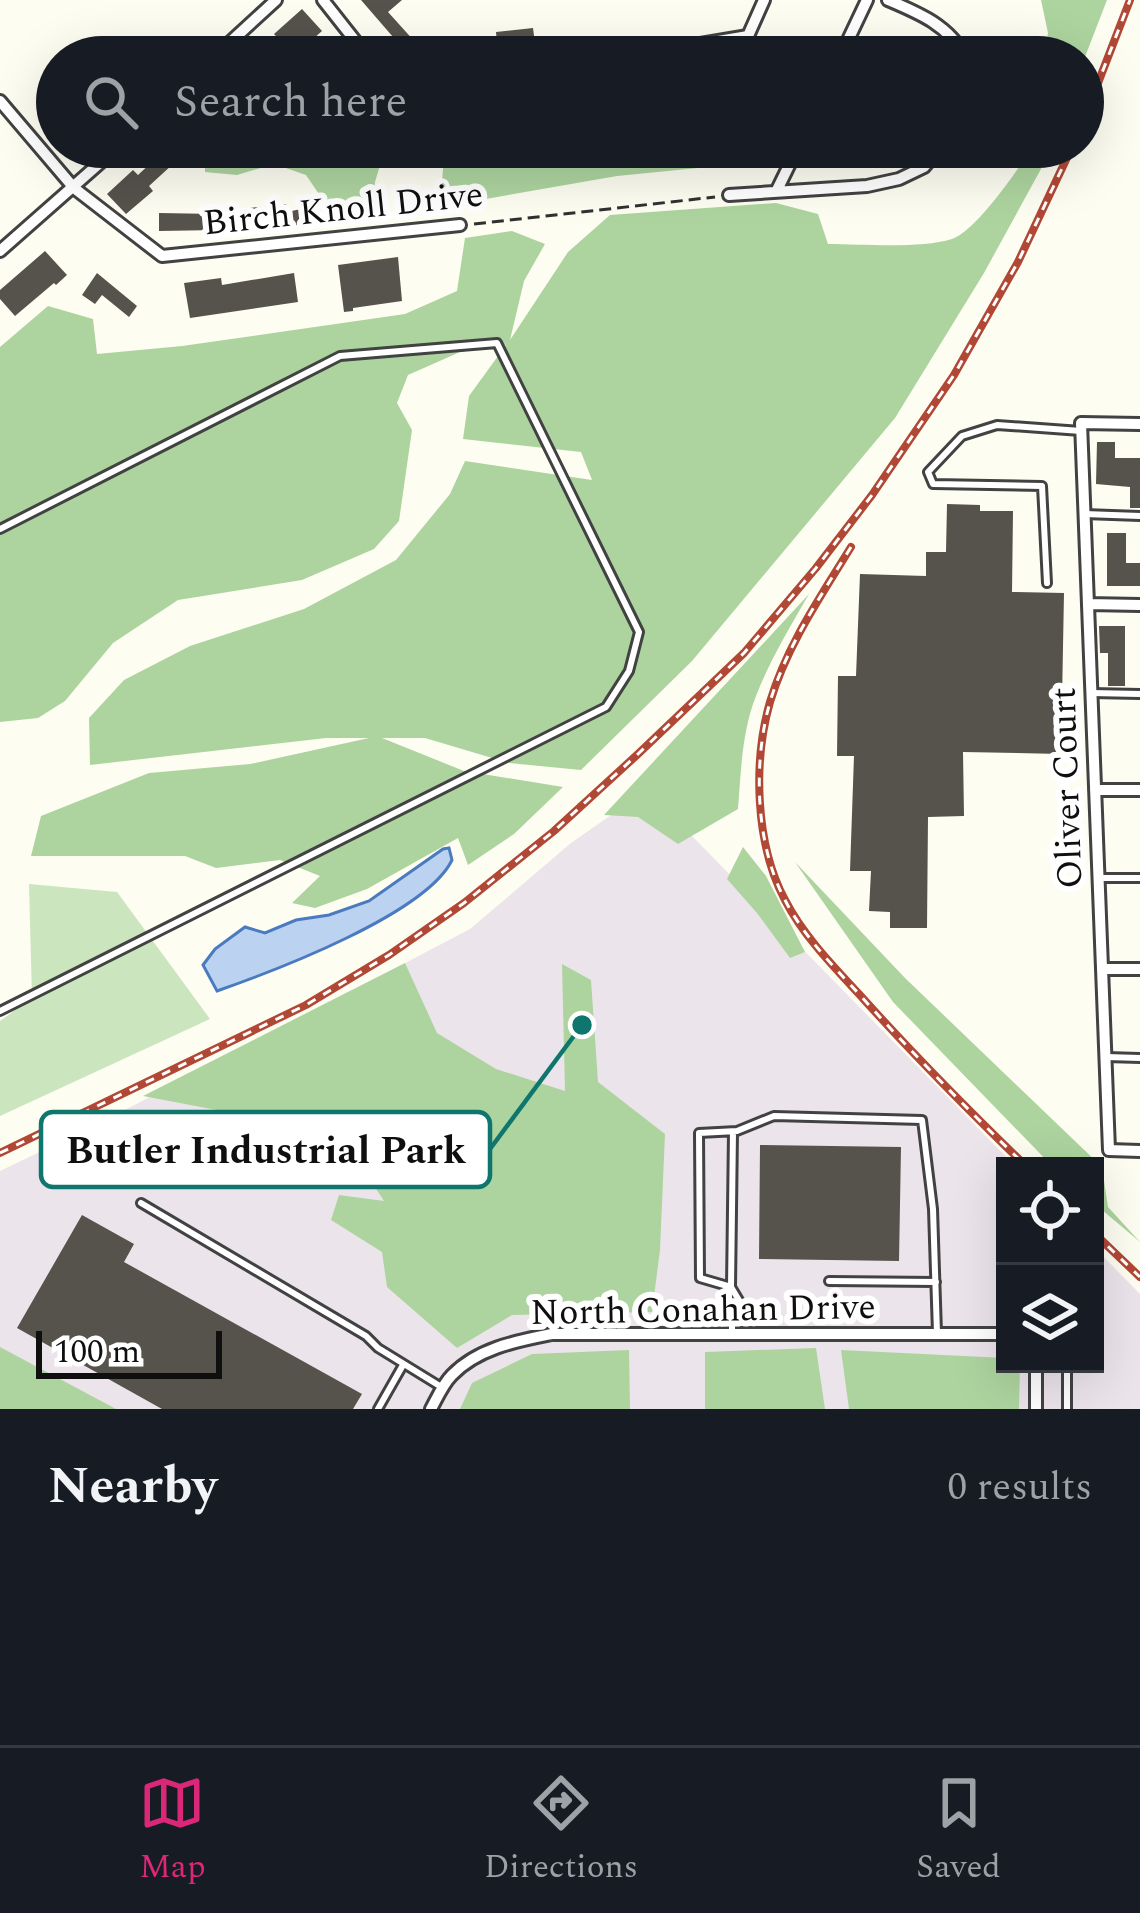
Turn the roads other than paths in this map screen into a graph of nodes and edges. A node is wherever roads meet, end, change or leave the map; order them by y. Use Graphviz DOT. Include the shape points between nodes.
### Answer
graph roads {
  1 [pos="276,0"];
  2 [pos="323,0"];
  3 [pos="764,0"];
  4 [pos="867,0"];
  5 [pos="889,0"];
  6 [pos="237,36"];
  7 [pos="351,36"];
  8 [pos="748,36"];
  9 [pos="850,36"];
  10 [pos="953,36"];
  11 [pos="0,101"];
  12 [pos="36,143"];
  13 [pos="57,168"];
  14 [pos="95,168"];
  15 [pos="788,168"];
  16 [pos="920,168"];
  17 [pos="74,188"];
  18 [pos="777,190"];
  19 [pos="729,196"];
  20 [pos="460,225"];
  21 [pos="0,251"];
  22 [pos="1140,424"];
  23 [pos="1081,427"];
  24 [pos="1084,514"];
  25 [pos="1140,516"];
  26 [pos="0,529"];
  27 [pos="1047,583"];
  28 [pos="1088,604"];
  29 [pos="1140,605"];
  30 [pos="1091,693"];
  31 [pos="1140,694"];
  32 [pos="1095,790"];
  33 [pos="1140,790"];
  34 [pos="1099,878"];
  35 [pos="1140,878"];
  36 [pos="1102,969"];
  37 [pos="1140,969"];
  38 [pos="0,1010"];
  39 [pos="1106,1058"];
  40 [pos="1140,1058"];
  41 [pos="733,1132"];
  42 [pos="1140,1150"];
  43 [pos="141,1203"];
  44 [pos="829,1282"];
  45 [pos="936,1282"];
  46 [pos="731,1287"];
  47 [pos="732,1314"];
  48 [pos="732,1334"];
  49 [pos="937,1334"];
  50 [pos="996,1334"];
  51 [pos="404,1364"];
  52 [pos="1036,1373"];
  53 [pos="1067,1373"];
  54 [pos="443,1388"];
  55 [pos="378,1409"];
  56 [pos="431,1409"];
  57 [pos="1036,1409"];
  58 [pos="1067,1409"];
  1 -- 6 [label="street"];
  2 -- 7 [label="street"];
  3 -- 8 [label="street"];
  4 -- 9 [label="street"];
  5 -- 10 [label="street"];
  11 -- 12 [label="street, Birch Knoll Drive"];
  13 -- 17 [label="street, Birch Knoll Drive"];
  14 -- 17 [label="street"];
  15 -- 18 [label="street"];
  16 -- 18 [label="street" via="867,185"];
  17 -- 20 [label="street, Birch Knoll Drive" via="161,256"];
  17 -- 21 [label="street"];
  18 -- 19 [label="street"];
  22 -- 23 [label="street"];
  23 -- 24 [label="street, Oliver Court"];
  23 -- 27 [label="lane" via="997,425 962,436 928,472 933,484 1042,485"];
  24 -- 25 [label="lane"];
  24 -- 28 [label="street, Oliver Court"];
  26 -- 38 [label="lane" via="340,356 497,343 639,632 606,707"];
  28 -- 29 [label="street"];
  28 -- 30 [label="street, Oliver Court"];
  30 -- 31 [label="lane"];
  30 -- 32 [label="street, Oliver Court"];
  32 -- 33 [label="street"];
  32 -- 34 [label="street, Oliver Court"];
  34 -- 35 [label="lane"];
  34 -- 36 [label="street, Oliver Court"];
  36 -- 37 [label="street"];
  36 -- 39 [label="street, Oliver Court"];
  39 -- 40 [label="lane"];
  39 -- 42 [label="street, Oliver Court" via="1109,1150"];
  41 -- 45 [label="lane" via="774,1116 922,1120"];
  41 -- 46 [label="lane"];
  41 -- 46 [label="lane" via="699,1132 700,1278"];
  43 -- 51 [label="lane"];
  44 -- 45 [label="lane"];
  45 -- 49 [label="lane"];
  46 -- 47 [label="lane" via="740,1302"];
  46 -- 47 [label="lane" via="723,1302"];
  47 -- 48 [label="lane"];
  48 -- 49 [label="street, North Conahan Drive"];
  48 -- 54 [label="street, North Conahan Drive" via="552,1334 475,1356"];
  49 -- 50 [label="street, North Conahan Drive"];
  51 -- 54 [label="lane"];
  51 -- 55 [label="lane"];
  52 -- 57 [label="street"];
  53 -- 58 [label="lane"];
  54 -- 56 [label="street, North Conahan Drive"];
}
